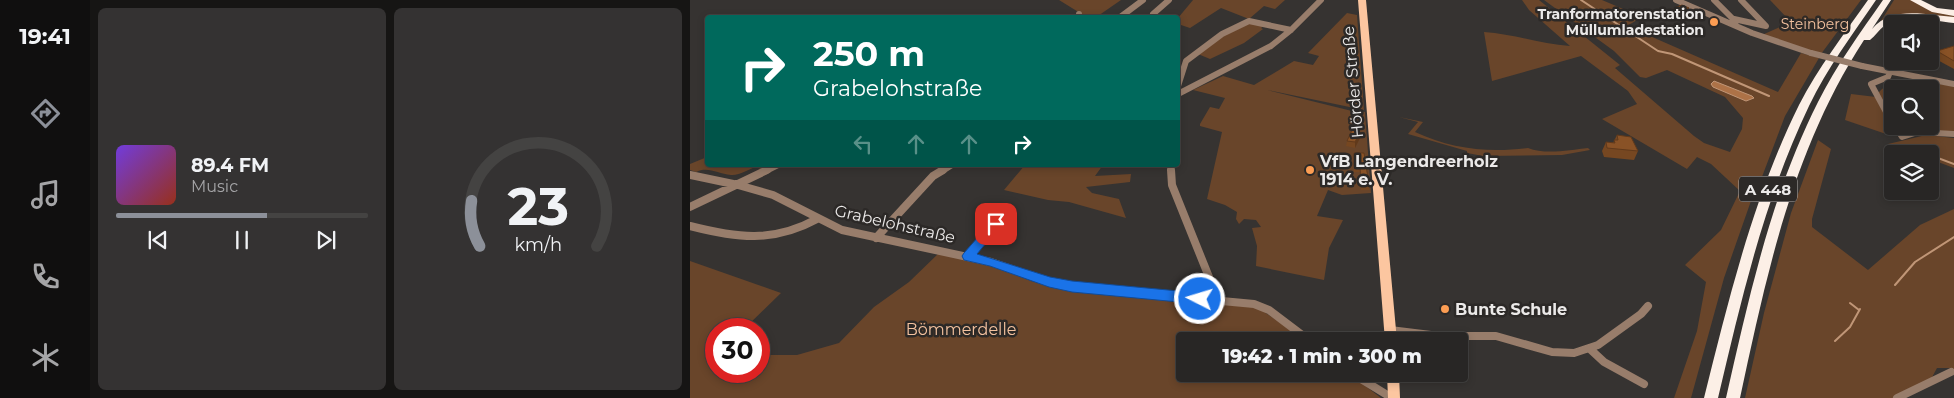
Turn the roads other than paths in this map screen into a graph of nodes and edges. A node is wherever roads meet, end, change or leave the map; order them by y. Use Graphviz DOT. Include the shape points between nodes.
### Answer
graph roads {
  1 [pos="1143,0"];
  2 [pos="1169,0"];
  3 [pos="1321,0"];
  4 [pos="1362,0"];
  5 [pos="1676,0"];
  6 [pos="1714,0"];
  7 [pos="1741,0"];
  8 [pos="1872,0"];
  9 [pos="1887,0"];
  10 [pos="1914,0"];
  11 [pos="1954,13"];
  12 [pos="1123,15"];
  13 [pos="1158,15"];
  14 [pos="1734,18"];
  15 [pos="1954,20"];
  16 [pos="1739,28"];
  17 [pos="1291,30"];
  18 [pos="1859,42"];
  19 [pos="1180,59"];
  20 [pos="1186,61"];
  21 [pos="1180,72"];
  22 [pos="1890,72"];
  23 [pos="1954,84"];
  24 [pos="1180,93"];
  25 [pos="1884,108"];
  26 [pos="1939,133"];
  27 [pos="1954,134"];
  28 [pos="774,167"];
  29 [pos="949,167"];
  30 [pos="1171,167"];
  31 [pos="690,175"];
  32 [pos="737,184"];
  33 [pos="690,207"];
  34 [pos="817,219"];
  35 [pos="996,224"];
  36 [pos="690,226"];
  37 [pos="876,238"];
  38 [pos="968,256"];
  39 [pos="1216,300"];
  40 [pos="1648,306"];
  41 [pos="1298,332"];
  42 [pos="1390,332"];
  43 [pos="1468,336"];
  44 [pos="1590,349"];
  45 [pos="1951,372"];
  46 [pos="1367,382"];
  47 [pos="1393,382"];
  48 [pos="1644,384"];
  49 [pos="1393,398"];
  50 [pos="1711,398"];
  51 [pos="1733,398"];
  52 [pos="1897,398"];
  1 -- 12 [label="street"];
  2 -- 13 [label="street" via="1151,13"];
  3 -- 17 [label="street"];
  4 -- 42 [label="main road, Hörder Straße"];
  5 -- 16 [label="street"];
  6 -- 14 [label="street"];
  7 -- 14 [label="street" via="1766,26"];
  8 -- 50 [label="highway, A 448" via="1805,104 1771,180 1737,290"];
  9 -- 18 [label="highway, A 448"];
  10 -- 11 [label="highway" via="1935,10"];
  14 -- 16 [label="street"];
  15 -- 18 [label="highway" via="1911,16 1893,18"];
  16 -- 22 [label="street, bridge" via="1811,53"];
  17 -- 20 [label="street" via="1249,21 1215,38"];
  17 -- 24 [label="street" via="1265,50"];
  18 -- 51 [label="highway, A 448" via="1822,103 1788,186 1771,237"];
  19 -- 20 [label="street"];
  20 -- 21 [label="street"];
  22 -- 23 [label="street"];
  22 -- 25 [label="street" via="1888,77 1871,84"];
  26 -- 27 [label="street"];
  28 -- 32 [label="street"];
  29 -- 37 [label="street" via="933,176"];
  30 -- 39 [label="street" via="1172,186"];
  31 -- 32 [label="street, Grabelohstraße"];
  32 -- 33 [label="street"];
  32 -- 34 [label="street, Grabelohstraße" via="782,199"];
  34 -- 36 [label="street, Grabelohstraße" via="778,234 730,234"];
  34 -- 37 [label="street, Grabelohstraße" via="842,230"];
  35 -- 38 [label="street, Grabelohstraße"];
  37 -- 38 [label="street, Grabelohstraße"];
  38 -- 39 [label="street, Grabelohstraße" via="1072,287"];
  39 -- 41 [label="street, Grabelohstraße" via="1262,306"];
  40 -- 44 [label="street"];
  43 -- 44 [label="street" via="1496,336 1562,353"];
  44 -- 48 [label="street" via="1604,362"];
  45 -- 52 [label="street"];
  46 -- 49 [label="street"];
  47 -- 49 [label="main road"];
}
